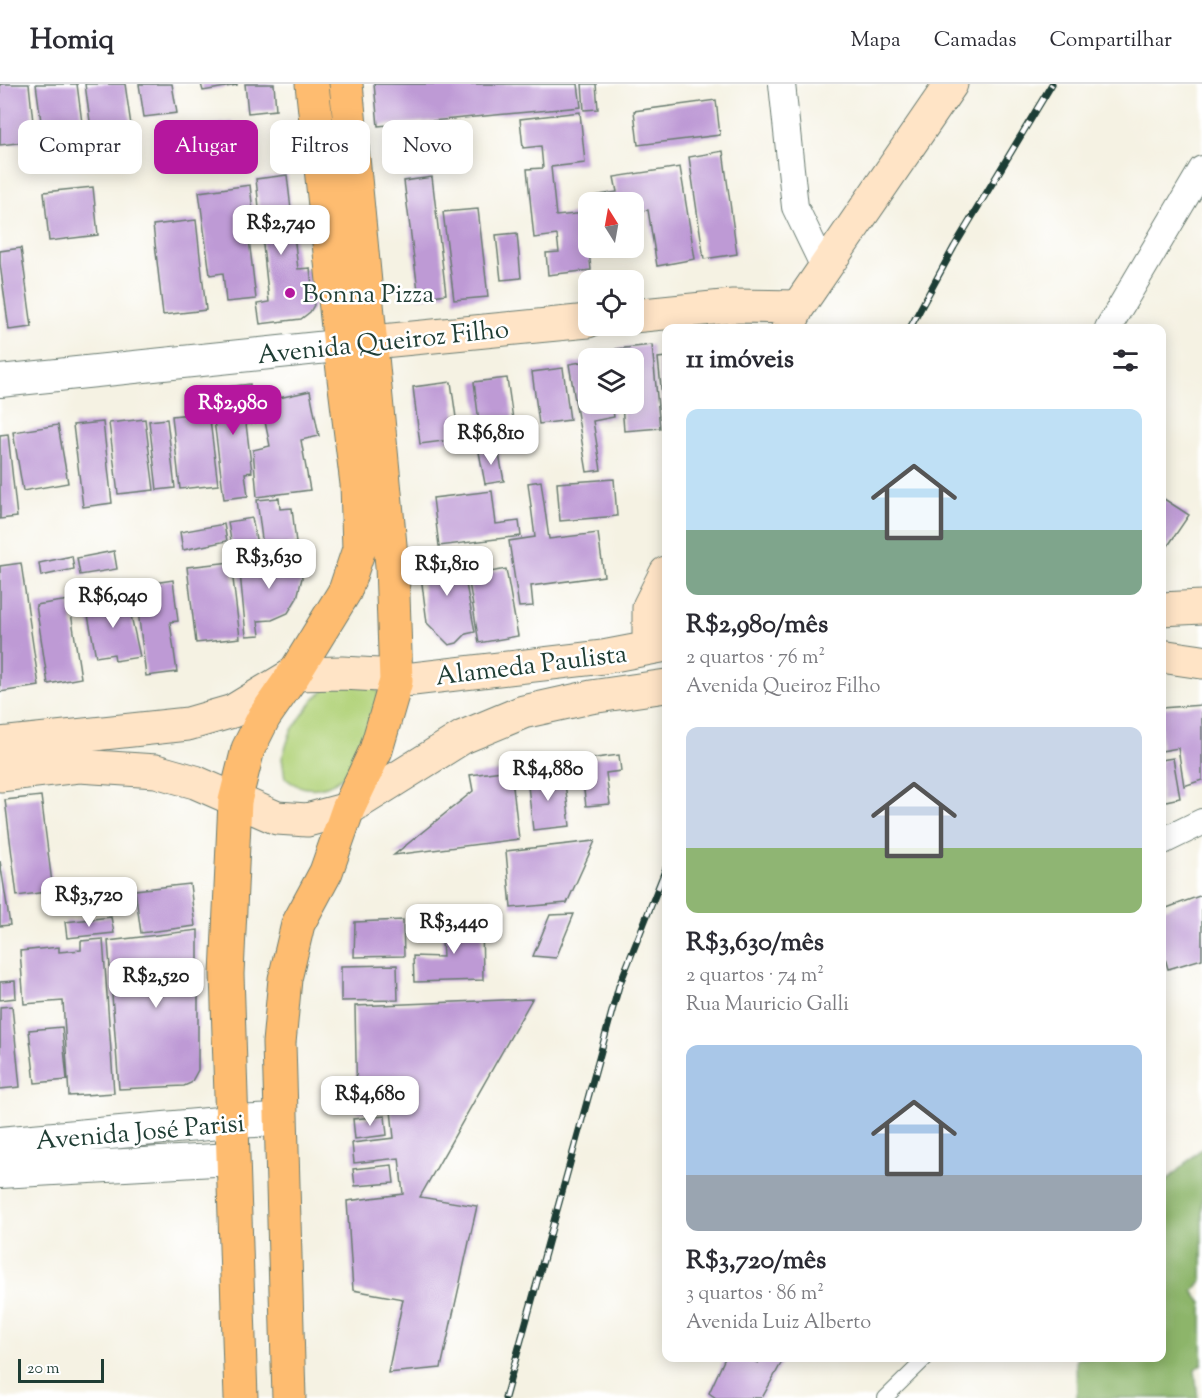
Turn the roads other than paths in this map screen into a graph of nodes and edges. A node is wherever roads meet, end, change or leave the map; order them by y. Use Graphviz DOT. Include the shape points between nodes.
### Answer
graph roads {
  1 [pos="312,84"];
  2 [pos="346,84"];
  3 [pos="782,84"];
  4 [pos="951,84"];
  5 [pos="1202,169"];
  6 [pos="825,269"];
  7 [pos="644,315"];
  8 [pos="793,318"];
  9 [pos="578,322"];
  10 [pos="1110,324"];
  11 [pos="372,342"];
  12 [pos="340,346"];
  13 [pos="0,381"];
  14 [pos="662,581"];
  15 [pos="1202,607"];
  16 [pos="1166,609"];
  17 [pos="658,646"];
  18 [pos="1166,657"];
  19 [pos="1202,662"];
  20 [pos="294,674"];
  21 [pos="396,681"];
  22 [pos="662,687"];
  23 [pos="0,744"];
  24 [pos="0,776"];
  25 [pos="236,801"];
  26 [pos="348,808"];
  27 [pos="1202,822"];
  28 [pos="1166,840"];
  29 [pos="280,1120"];
  30 [pos="230,1122"];
  31 [pos="0,1143"];
  32 [pos="232,1159"];
  33 [pos="0,1172"];
  34 [pos="922,1362"];
  35 [pos="241,1398"];
  36 [pos="289,1398"];
  37 [pos="885,1398"];
  1 -- 12 [label="main road"];
  2 -- 11 [label="main road"];
  3 -- 6 [label="street" via="795,207"];
  4 -- 6 [label="main road"];
  5 -- 10 [label="street"];
  6 -- 8 [label="main road"];
  7 -- 8 [label="main road" via="733,306"];
  9 -- 11 [label="main road, Avenida Queiroz Filho"];
  11 -- 12 [label="street, Avenida Queiroz Filho"];
  11 -- 21 [label="main road" via="392,566"];
  12 -- 13 [label="street, Avenida Queiroz Filho"];
  12 -- 20 [label="main road" via="357,484 358,549 345,591"];
  14 -- 17 [label="main road" via="649,607"];
  15 -- 16 [label="main road"];
  17 -- 21 [label="main road, Alameda Paulista" via="603,657"];
  18 -- 19 [label="main road"];
  20 -- 21 [label="main road, Alameda Paulista" via="379,675"];
  20 -- 23 [label="main road" via="233,711 188,724"];
  20 -- 25 [label="main road" via="248,748"];
  21 -- 26 [label="main road" via="376,750"];
  22 -- 26 [label="main road, Alameda Paulista" via="523,712 463,737"];
  24 -- 25 [label="main road, Alameda Paulista" via="79,766 156,771 195,782"];
  25 -- 26 [label="main road, Alameda Paulista" via="277,818 308,820"];
  25 -- 30 [label="main road" via="227,974"];
  26 -- 29 [label="main road" via="326,872 298,924 285,979 279,1043"];
  27 -- 28 [label="street"];
  29 -- 30 [label="street, Avenida José Parisi"];
  29 -- 36 [label="main road"];
  30 -- 31 [label="street, Avenida José Parisi"];
  30 -- 32 [label="main road"];
  32 -- 33 [label="street, Avenida José Parisi"];
  32 -- 35 [label="main road"];
  34 -- 37 [label="lane"];
}
